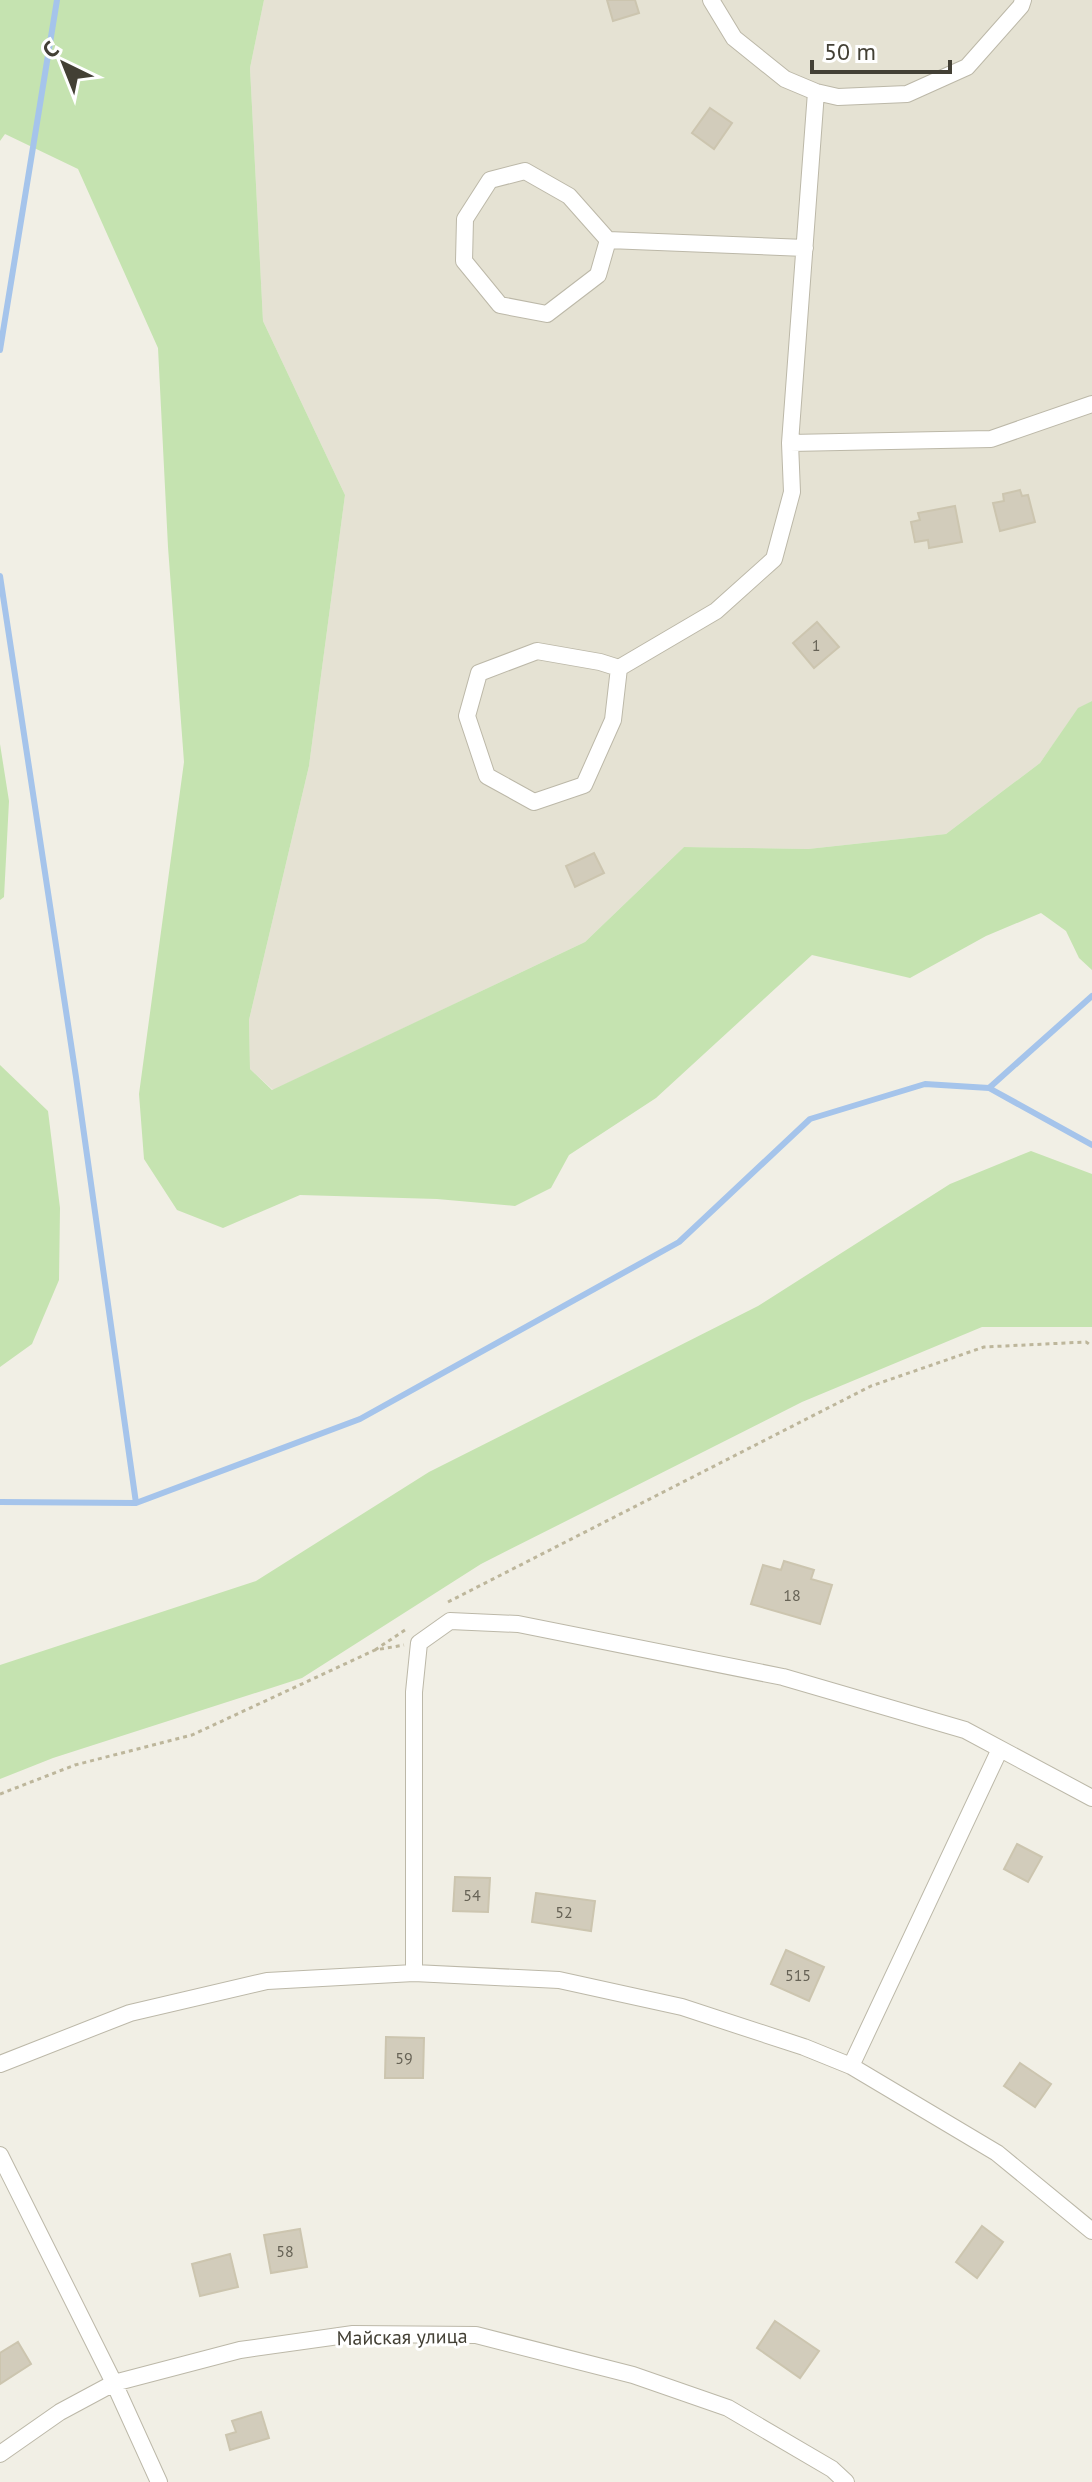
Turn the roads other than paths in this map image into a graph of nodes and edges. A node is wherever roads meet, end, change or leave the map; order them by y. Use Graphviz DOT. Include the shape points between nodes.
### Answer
graph roads {
  1 [pos="711,0"];
  2 [pos="1023,0"];
  3 [pos="816,92"];
  4 [pos="608,240"];
  5 [pos="805,248"];
  6 [pos="1092,404"];
  7 [pos="790,443"];
  8 [pos="619,668"];
  9 [pos="1000,1749"];
  10 [pos="1092,1798"];
  11 [pos="414,1973"];
  12 [pos="0,2064"];
  13 [pos="851,2066"];
  14 [pos="0,2155"];
  15 [pos="1092,2231"];
  16 [pos="114,2383"];
  17 [pos="0,2454"];
  18 [pos="159,2482"];
  19 [pos="846,2482"];
  1 -- 3 [label="street" via="734,38 785,79"];
  2 -- 3 [label="street" via="967,67 907,94 838,97"];
  3 -- 5 [label="street"];
  4 -- 4 [label="street" via="569,196 525,171 490,180 465,219 464,261 500,305 547,314 598,275"];
  4 -- 5 [label="street"];
  5 -- 7 [label="street"];
  6 -- 7 [label="street" via="991,439"];
  7 -- 8 [label="street" via="792,492 774,559 716,611"];
  8 -- 8 [label="street" via="537,651 479,673 467,716 487,776 534,802 584,785 613,720"];
  9 -- 10 [label="street"];
  9 -- 11 [label="street" via="965,1730 783,1677 518,1624 450,1621 419,1643 414,1692"];
  9 -- 13 [label="street"];
  11 -- 12 [label="street" via="267,1981 130,2013"];
  11 -- 13 [label="street" via="559,1980 682,2007"];
  13 -- 15 [label="street" via="997,2153"];
  14 -- 16 [label="street"];
  16 -- 17 [label="street, Майская улица"];
  16 -- 18 [label="street"];
  16 -- 19 [label="street, Майская улица" via="240,2350 353,2334 476,2335 633,2375 728,2408"];
}
